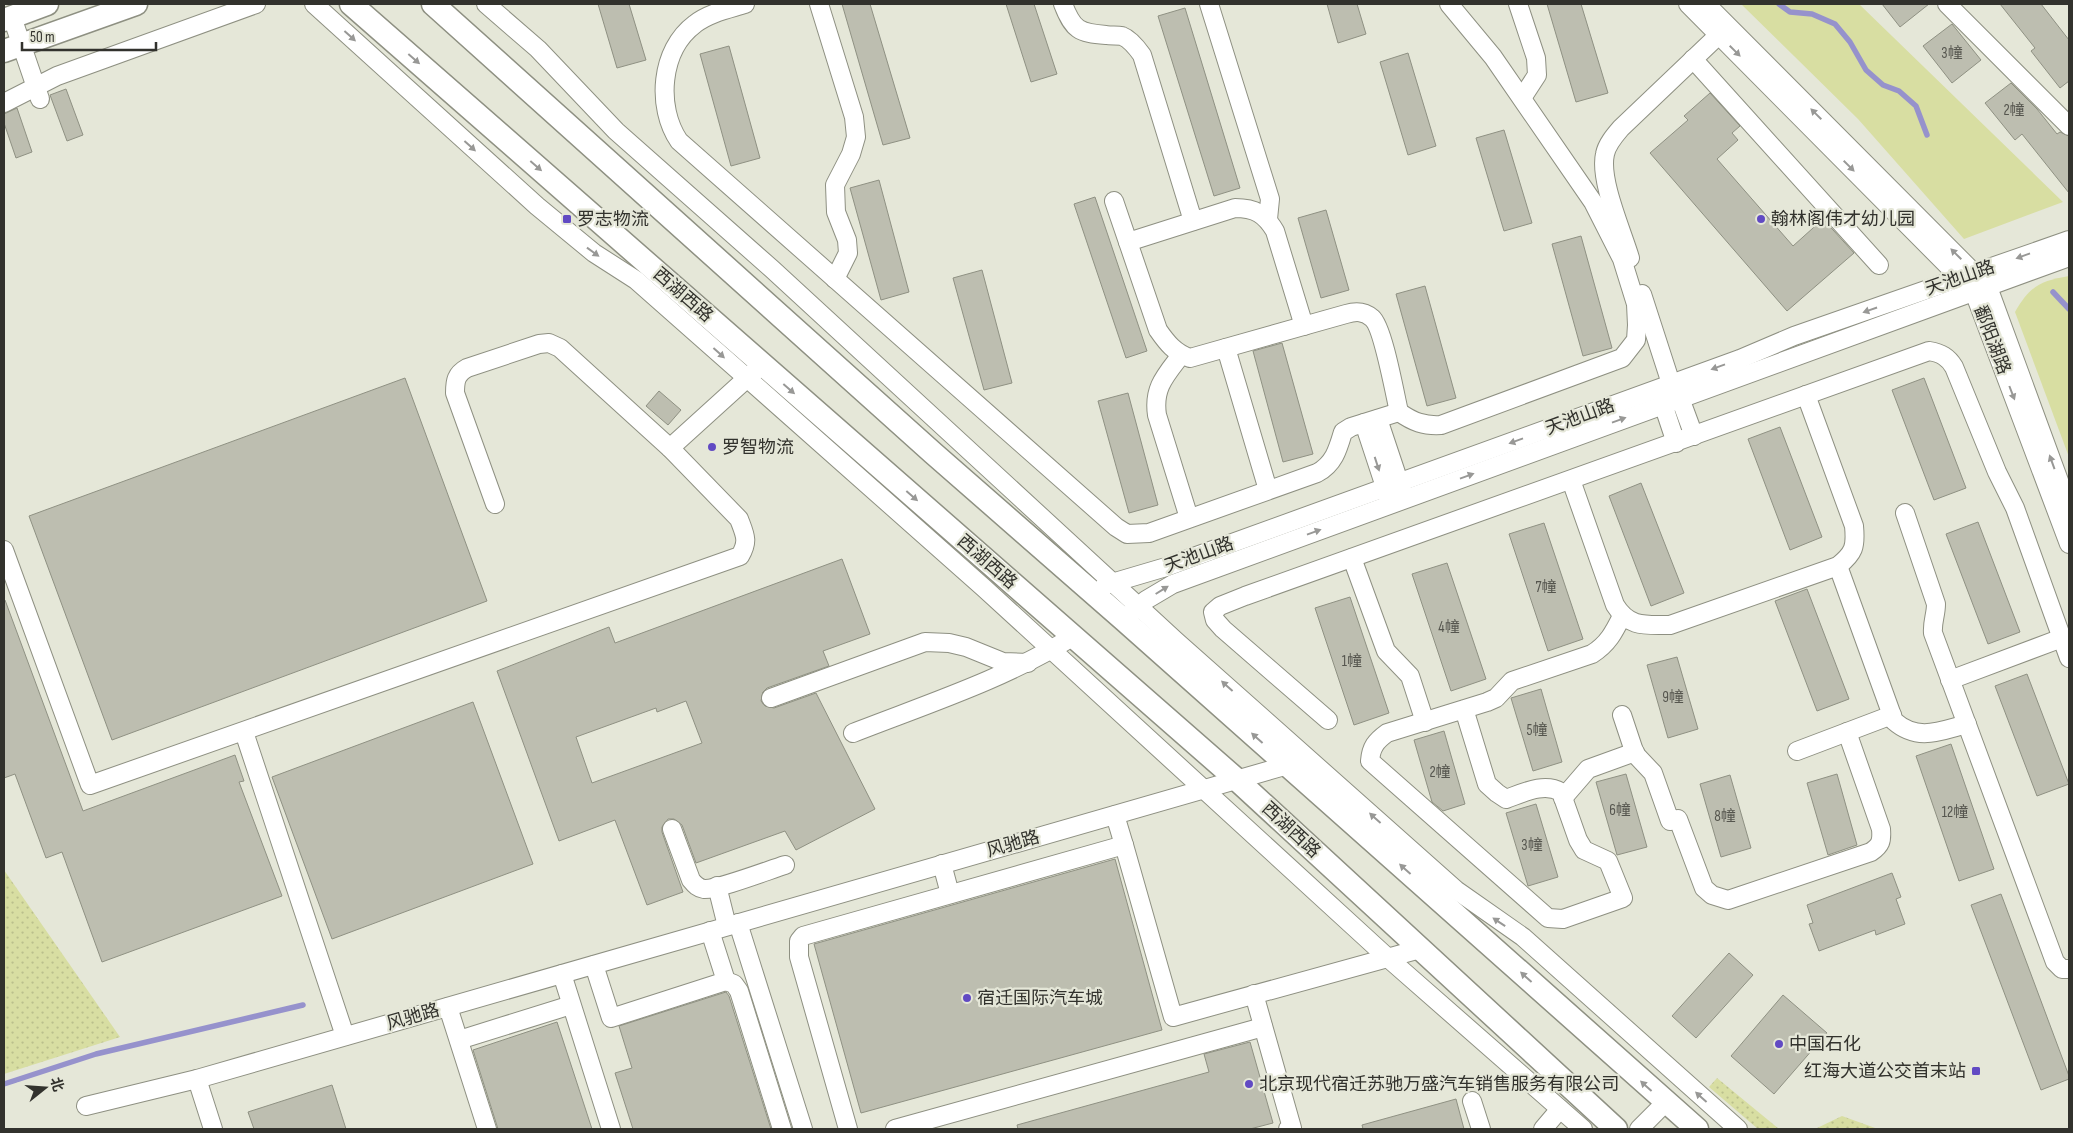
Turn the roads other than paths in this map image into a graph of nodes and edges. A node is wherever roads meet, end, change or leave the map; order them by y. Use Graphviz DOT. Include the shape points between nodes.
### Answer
graph roads {
  1 [pos="47,4"];
  2 [pos="136,4"];
  3 [pos="256,4"];
  4 [pos="314,4"];
  5 [pos="351,4"];
  6 [pos="433,4"];
  7 [pos="486,4"];
  8 [pos="745,4"];
  9 [pos="819,4"];
  10 [pos="1063,4"];
  11 [pos="1209,4"];
  12 [pos="1449,4"];
  13 [pos="1518,4"];
  14 [pos="1688,4"];
  15 [pos="1706,4"];
  16 [pos="1947,4"];
  17 [pos="8,18"];
  18 [pos="1724,30"];
  19 [pos="12,48"];
  20 [pos="1694,59"];
  21 [pos="38,93"];
  22 [pos="1522,98"];
  23 [pos="4,103"];
  24 [pos="2069,126"];
  25 [pos="1114,200"];
  26 [pos="1268,219"];
  27 [pos="1193,221"];
  28 [pos="2069,240"];
  29 [pos="1128,242"];
  30 [pos="2069,257"];
  31 [pos="1879,265"];
  32 [pos="1968,276"];
  33 [pos="835,279"];
  34 [pos="1981,289"];
  35 [pos="1304,326"];
  36 [pos="1226,348"];
  37 [pos="1181,355"];
  38 [pos="754,371"];
  39 [pos="1806,395"];
  40 [pos="1673,397"];
  41 [pos="1399,412"];
  42 [pos="1371,421"];
  43 [pos="1694,436"];
  44 [pos="1676,443"];
  45 [pos="670,448"];
  46 [pos="1571,480"];
  47 [pos="1268,490"];
  48 [pos="1395,493"];
  49 [pos="495,504"];
  50 [pos="2069,508"];
  51 [pos="1905,513"];
  52 [pos="1189,518"];
  53 [pos="2069,544"];
  54 [pos="4,550"];
  55 [pos="1352,558"];
  56 [pos="1838,566"];
  57 [pos="1113,583"];
  58 [pos="1089,589"];
  59 [pos="1131,613"];
  60 [pos="1622,616"];
  61 [pos="1072,636"];
  62 [pos="2066,641"];
  63 [pos="1051,650"];
  64 [pos="1028,663"];
  65 [pos="1950,680"];
  66 [pos="771,698"];
  67 [pos="1464,709"];
  68 [pos="1622,714"];
  69 [pos="1892,716"];
  70 [pos="1328,720"];
  71 [pos="1425,722"];
  72 [pos="1967,724"];
  73 [pos="244,732"];
  74 [pos="1847,732"];
  75 [pos="853,734"];
  76 [pos="1796,750"];
  77 [pos="1635,752"];
  78 [pos="1288,765"];
  79 [pos="1236,780"];
  80 [pos="1203,789"];
  81 [pos="1563,798"];
  82 [pos="1115,815"];
  83 [pos="672,829"];
  84 [pos="1124,846"];
  85 [pos="942,864"];
  86 [pos="785,865"];
  87 [pos="717,886"];
  88 [pos="950,894"];
  89 [pos="733,925"];
  90 [pos="710,931"];
  91 [pos="1420,949"];
  92 [pos="1388,958"];
  93 [pos="594,965"];
  94 [pos="2069,969"];
  95 [pos="562,974"];
  96 [pos="726,981"];
  97 [pos="1254,994"];
  98 [pos="572,1004"];
  99 [pos="448,1007"];
  100 [pos="1263,1027"];
  101 [pos="345,1036"];
  102 [pos="459,1040"];
  103 [pos="197,1079"];
  104 [pos="1472,1101"];
  105 [pos="1665,1103"];
  106 [pos="86,1106"];
  107 [pos="1560,1109"];
  108 [pos="213,1129"];
  109 [pos="487,1129"];
  110 [pos="611,1129"];
  111 [pos="782,1129"];
  112 [pos="803,1129"];
  113 [pos="848,1129"];
  114 [pos="895,1129"];
  115 [pos="1288,1129"];
  116 [pos="1480,1129"];
  117 [pos="1543,1129"];
  118 [pos="1583,1129"];
  119 [pos="1616,1129"];
  120 [pos="1639,1129"];
  121 [pos="1697,1129"];
  122 [pos="1738,1129"];
  1 -- 17 [label="main road"];
  2 -- 19 [label="main road"];
  3 -- 21 [label="street" via="58,76"];
  4 -- 38 [label="street, one-way" via="537,206 594,253 636,280"];
  5 -- 38 [label="main road, 西湖西路, one-way"];
  6 -- 58 [label="main road"];
  7 -- 57 [label="street" via="544,55 616,131 772,269"];
  8 -- 33 [label="street" via="696,23 680,38 666,76 664,99 667,119 679,142"];
  9 -- 33 [label="street" via="854,117 856,137 835,185 836,212 847,240 848,253"];
  10 -- 27 [label="street" via="1078,30 1088,34 1122,36 1142,55"];
  11 -- 26 [label="street" via="1270,199"];
  12 -- 22 [label="street"];
  13 -- 22 [label="street" via="1536,58 1537,75"];
  14 -- 18 [label="street, 鄱阳湖路"];
  15 -- 18 [label="street, 鄱阳湖路"];
  16 -- 24 [label="street"];
  17 -- 19 [label="street"];
  18 -- 20 [label="street"];
  18 -- 32 [label="street, 鄱阳湖路"];
  19 -- 21 [label="street"];
  20 -- 31 [label="street"];
  20 -- 40 [label="street" via="1621,128 1611,140 1604,159 1606,181"];
  21 -- 23 [label="street"];
  22 -- 41 [label="street" via="1593,202 1622,259 1636,304 1636,340 1622,358 1614,362 1442,425 1426,426"];
  25 -- 29 [label="street"];
  26 -- 27 [label="street" via="1260,212 1235,208"];
  26 -- 35 [label="street" via="1275,231"];
  27 -- 29 [label="street"];
  28 -- 32 [label="street, 天池山路, one-way"];
  29 -- 37 [label="street" via="1158,330"];
  30 -- 34 [label="street, 天池山路"];
  32 -- 34 [label="street, 鄱阳湖路"];
  32 -- 40 [label="street, 天池山路, one-way" via="1794,336 1740,359"];
  33 -- 52 [label="street" via="1116,527 1127,534 1148,533"];
  34 -- 40 [label="street, 天池山路"];
  50 -- 34 [label="street, 鄱阳湖路, one-way"];
  34 -- 53 [label="street, 鄱阳湖路, one-way"];
  35 -- 36 [label="street"];
  35 -- 41 [label="street" via="1356,311 1371,317 1376,322"];
  36 -- 37 [label="street" via="1190,358"];
  36 -- 47 [label="street"];
  37 -- 52 [label="street" via="1158,387 1155,401"];
  38 -- 45 [label="street"];
  38 -- 61 [label="main road, 西湖西路, one-way"];
  38 -- 63 [label="street"];
  39 -- 43 [label="street"];
  39 -- 56 [label="street" via="1854,526 1854,547 1850,556"];
  39 -- 62 [label="street" via="1929,351 1949,358 2015,508"];
  40 -- 43 [label="street"];
  40 -- 44 [label="street"];
  40 -- 48 [label="street, 天池山路"];
  41 -- 42 [label="street"];
  42 -- 47 [label="street" via="1343,432 1337,453 1324,470"];
  42 -- 48 [label="street"];
  43 -- 44 [label="street"];
  44 -- 46 [label="street"];
  45 -- 49 [label="street" via="560,348 549,343 527,347 467,368 458,373 455,381 455,394"];
  45 -- 73 [label="street" via="739,519 746,545 740,556"];
  46 -- 55 [label="street"];
  46 -- 60 [label="street" via="1615,605"];
  47 -- 52 [label="street"];
  48 -- 57 [label="street, 天池山路"];
  59 -- 48 [label="street, 天池山路, one-way" via="1172,584"];
  51 -- 65 [label="street" via="1936,604 1933,633"];
  54 -- 73 [label="street" via="90,785"];
  55 -- 70 [label="street" via="1220,606 1213,612 1223,629"];
  55 -- 71 [label="street" via="1386,651 1410,676"];
  56 -- 60 [label="street" via="1670,625 1644,625"];
  56 -- 69 [label="street"];
  57 -- 58 [label="street, 天池山路"];
  57 -- 59 [label="street"];
  58 -- 59 [label="main road"];
  78 -- 59 [label="main road, one-way"];
  122 -- 59 [label="street, one-way" via="1523,938 1456,890"];
  60 -- 67 [label="street" via="1611,637 1592,654 1512,681 1496,698"];
  61 -- 63 [label="street"];
  61 -- 79 [label="main road, 西湖西路"];
  62 -- 65 [label="street"];
  63 -- 64 [label="street"];
  63 -- 80 [label="street"];
  64 -- 66 [label="street" via="1003,662 966,647 925,642"];
  64 -- 75 [label="street"];
  65 -- 72 [label="street"];
  67 -- 71 [label="street"];
  67 -- 81 [label="street" via="1487,784 1496,793 1506,799 1534,790 1554,788 1561,792"];
  68 -- 77 [label="street"];
  69 -- 72 [label="street" via="1903,729 1922,734"];
  69 -- 74 [label="street"];
  71 -- 81 [label="street" via="1387,734 1376,741 1370,752 1370,762 1548,918 1563,919 1623,898 1608,862 1584,850"];
  72 -- 94 [label="street" via="2055,962 2062,969"];
  73 -- 101 [label="street"];
  74 -- 76 [label="street"];
  74 -- 77 [label="street" via="1881,829 1879,846 1871,852 1728,900 1712,895 1704,888 1678,819 1670,821 1653,773"];
  77 -- 81 [label="street" via="1588,769"];
  78 -- 79 [label="street, 风驰路"];
  105 -- 78 [label="main road, one-way"];
  79 -- 80 [label="street, 风驰路"];
  79 -- 91 [label="main road, 西湖西路"];
  80 -- 82 [label="street, 风驰路"];
  80 -- 92 [label="street"];
  82 -- 84 [label="street"];
  82 -- 85 [label="street, 风驰路"];
  83 -- 87 [label="street" via="691,880 701,888"];
  84 -- 88 [label="street"];
  84 -- 97 [label="street" via="1172,1016"];
  85 -- 88 [label="street"];
  85 -- 89 [label="street, 风驰路"];
  86 -- 87 [label="street"];
  87 -- 89 [label="street"];
  88 -- 113 [label="street" via="810,932 799,941 799,957"];
  89 -- 90 [label="street, 风驰路"];
  89 -- 112 [label="street"];
  90 -- 93 [label="street, 风驰路"];
  90 -- 96 [label="street"];
  91 -- 92 [label="street"];
  91 -- 119 [label="main road, 西湖西路"];
  92 -- 97 [label="street"];
  92 -- 107 [label="street"];
  93 -- 95 [label="street, 风驰路"];
  93 -- 96 [label="street" via="611,1018"];
  95 -- 98 [label="street"];
  95 -- 99 [label="street, 风驰路"];
  96 -- 111 [label="street" via="739,991"];
  97 -- 100 [label="street"];
  98 -- 102 [label="street"];
  98 -- 110 [label="street"];
  99 -- 101 [label="street, 风驰路"];
  99 -- 102 [label="street"];
  100 -- 114 [label="street"];
  100 -- 115 [label="street" via="1292,1128"];
  101 -- 103 [label="street, 风驰路"];
  102 -- 109 [label="street"];
  103 -- 106 [label="street, 风驰路"];
  103 -- 108 [label="street"];
  104 -- 116 [label="street"];
  105 -- 120 [label="street"];
  105 -- 121 [label="main road"];
  107 -- 117 [label="street"];
  107 -- 118 [label="street"];
}
